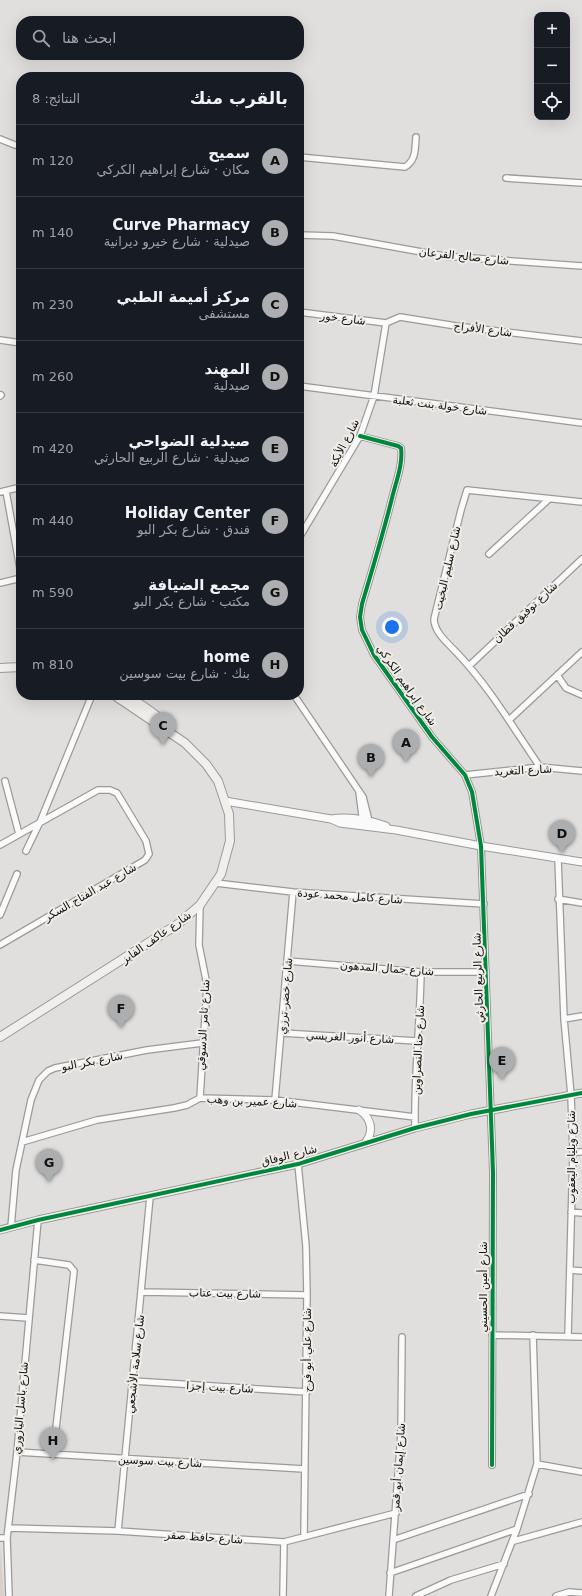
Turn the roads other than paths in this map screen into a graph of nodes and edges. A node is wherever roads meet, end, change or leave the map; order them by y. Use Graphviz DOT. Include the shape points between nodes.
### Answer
graph roads {
  1 [pos="416,137"];
  2 [pos="0,139"];
  3 [pos="15,145"];
  4 [pos="304,157"];
  5 [pos="506,178"];
  6 [pos="582,183"];
  7 [pos="304,235"];
  8 [pos="582,266"];
  9 [pos="304,313"];
  10 [pos="386,323"];
  11 [pos="0,340"];
  12 [pos="582,341"];
  13 [pos="16,342"];
  14 [pos="304,387"];
  15 [pos="374,396"];
  16 [pos="582,423"];
  17 [pos="360,436"];
  18 [pos="16,488"];
  19 [pos="3,491"];
  20 [pos="549,499"];
  21 [pos="582,502"];
  22 [pos="304,528"];
  23 [pos="16,551"];
  24 [pos="490,554"];
  25 [pos="582,559"];
  26 [pos="16,579"];
  27 [pos="0,583"];
  28 [pos="582,652"];
  29 [pos="469,666"];
  30 [pos="16,667"];
  31 [pos="0,668"];
  32 [pos="557,675"];
  33 [pos="582,695"];
  34 [pos="90,700"];
  35 [pos="121,700"];
  36 [pos="133,700"];
  37 [pos="297,700"];
  38 [pos="509,720"];
  39 [pos="170,732"];
  40 [pos="540,767"];
  41 [pos="582,771"];
  42 [pos="465,775"];
  43 [pos="5,781"];
  44 [pos="225,800"];
  45 [pos="40,822"];
  46 [pos="366,823"];
  47 [pos="19,834"];
  48 [pos="0,845"];
  49 [pos="481,846"];
  50 [pos="26,851"];
  51 [pos="558,859"];
  52 [pos="582,862"];
  53 [pos="17,874"];
  54 [pos="216,883"];
  55 [pos="293,892"];
  56 [pos="558,899"];
  57 [pos="582,903"];
  58 [pos="484,904"];
  59 [pos="200,905"];
  60 [pos="0,915"];
  61 [pos="0,945"];
  62 [pos="288,961"];
  63 [pos="421,972"];
  64 [pos="486,972"];
  65 [pos="582,1016"];
  66 [pos="564,1019"];
  67 [pos="282,1033"];
  68 [pos="0,1037"];
  69 [pos="417,1041"];
  70 [pos="202,1043"];
  71 [pos="582,1093"];
  72 [pos="571,1095"];
  73 [pos="200,1098"];
  74 [pos="275,1100"];
  75 [pos="492,1109"];
  76 [pos="359,1110"];
  77 [pos="415,1117"];
  78 [pos="415,1128"];
  79 [pos="22,1142"];
  80 [pos="365,1144"];
  81 [pos="573,1152"];
  82 [pos="582,1152"];
  83 [pos="298,1164"];
  84 [pos="150,1197"];
  85 [pos="571,1212"];
  86 [pos="582,1213"];
  87 [pos="38,1220"];
  88 [pos="11,1227"];
  89 [pos="0,1230"];
  90 [pos="34,1260"];
  91 [pos="570,1270"];
  92 [pos="582,1271"];
  93 [pos="142,1292"];
  94 [pos="308,1295"];
  95 [pos="0,1316"];
  96 [pos="28,1318"];
  97 [pos="492,1335"];
  98 [pos="533,1335"];
  99 [pos="568,1336"];
  100 [pos="582,1336"];
  101 [pos="402,1337"];
  102 [pos="133,1381"];
  103 [pos="307,1392"];
  104 [pos="17,1452"];
  105 [pos="54,1454"];
  106 [pos="125,1459"];
  107 [pos="537,1464"];
  108 [pos="492,1465"];
  109 [pos="304,1469"];
  110 [pos="582,1472"];
  111 [pos="529,1494"];
  112 [pos="396,1513"];
  113 [pos="582,1522"];
  114 [pos="9,1528"];
  115 [pos="518,1529"];
  116 [pos="118,1531"];
  117 [pos="0,1538"];
  118 [pos="7,1538"];
  119 [pos="304,1538"];
  120 [pos="393,1540"];
  121 [pos="514,1541"];
  122 [pos="284,1542"];
  123 [pos="0,1545"];
  124 [pos="7,1545"];
  125 [pos="504,1564"];
  126 [pos="390,1573"];
  127 [pos="582,1593"];
  128 [pos="9,1596"];
  129 [pos="283,1596"];
  130 [pos="389,1596"];
  131 [pos="416,1596"];
  132 [pos="492,1596"];
  133 [pos="556,1596"];
  1 -- 4 [label="street" via="415,157 412,163 405,167"];
  2 -- 3 [label="street"];
  5 -- 6 [label="street"];
  7 -- 8 [label="street, شارع صالح القرعان" via="333,236 444,256"];
  9 -- 10 [label="street, شارع خور"];
  10 -- 12 [label="street, شارع الأفراح" via="400,317"];
  10 -- 15 [label="street, شارع الأيكة"];
  11 -- 13 [label="street"];
  14 -- 15 [label="street, شارع خولة بنت ثعلبة"];
  15 -- 16 [label="street, شارع خولة بنت ثعلبة"];
  15 -- 17 [label="street, شارع الأيكة"];
  17 -- 22 [label="street, شارع الأيكة" via="351,455"];
  17 -- 42 [label="street, شارع إبراهيم الكركي" via="401,448 389,512 362,604 362,630 374,655 409,706"];
  18 -- 19 [label="street"];
  19 -- 23 [label="street"];
  20 -- 21 [label="street, شارع سليم البخيت"];
  20 -- 24 [label="street"];
  20 -- 29 [label="street, شارع سليم البخيت" via="477,490 466,492 434,624"];
  25 -- 29 [label="street, شارع توفيق قطان"];
  26 -- 27 [label="street"];
  28 -- 32 [label="street"];
  29 -- 38 [label="street, شارع سليم البخيت"];
  30 -- 31 [label="main road"];
  32 -- 33 [label="street" via="566,688"];
  32 -- 38 [label="street"];
  34 -- 45 [label="street"];
  35 -- 39 [label="main road, شارع عاكف الفايز"];
  36 -- 39 [label="main road, شارع عاكف الفايز" via="162,721"];
  37 -- 46 [label="street" via="363,797"];
  38 -- 40 [label="street, شارع سليم البخيت"];
  39 -- 44 [label="main road, شارع عاكف الفايز" via="206,764 218,781"];
  40 -- 41 [label="street, شارع التغريد"];
  40 -- 42 [label="street, شارع التغريد"];
  42 -- 49 [label="street, شارع إبراهيم الكركي" via="472,792"];
  43 -- 47 [label="street"];
  44 -- 46 [label="street"];
  44 -- 54 [label="main road, شارع عاكف الفايز" via="229,814 230,841 225,863"];
  45 -- 47 [label="street, شارع عبد الفتاح السكر"];
  45 -- 50 [label="street"];
  45 -- 61 [label="street, شارع عبد الفتاح السكر" via="98,790 114,791 146,840 148,857"];
  46 -- 49 [label="street"];
  47 -- 48 [label="street, شارع عبد الفتاح السكر"];
  49 -- 51 [label="street"];
  49 -- 58 [label="street, شارع الربيع الحارثي"];
  51 -- 52 [label="street"];
  51 -- 56 [label="street, شارع ويليام اليعقوب"];
  53 -- 60 [label="street"];
  54 -- 55 [label="street, شارع كامل محمد عودة"];
  54 -- 59 [label="main road, شارع عاكف الفايز"];
  55 -- 58 [label="street, شارع كامل محمد عودة"];
  55 -- 62 [label="street, شارع خضر ترزي"];
  56 -- 57 [label="street"];
  56 -- 66 [label="street, شارع ويليام اليعقوب"];
  58 -- 64 [label="street, شارع الربيع الحارثي"];
  59 -- 68 [label="main road, شارع عاكف الفايز" via="153,941"];
  59 -- 70 [label="street, شارع ثامر الدسوقي" via="199,945 207,985"];
  62 -- 63 [label="street, شارع جمال المدهون"];
  62 -- 67 [label="street, شارع خضر ترزي"];
  63 -- 64 [label="street, شارع جمال المدهون"];
  63 -- 69 [label="street, شارع حنا النصراوين"];
  64 -- 75 [label="street, شارع الربيع الحارثي"];
  65 -- 66 [label="street"];
  66 -- 72 [label="street, شارع ويليام اليعقوب"];
  67 -- 69 [label="street, شارع أنور الغريسي"];
  67 -- 74 [label="street, شارع خضر ترزي"];
  69 -- 77 [label="street, شارع حنا النصراوين"];
  70 -- 73 [label="street, شارع ثامر الدسوقي"];
  70 -- 79 [label="street, شارع بكر البو" via="147,1050 48,1071 35,1087"];
  71 -- 72 [label="street, شارع الوفاق"];
  72 -- 75 [label="street, شارع الوفاق"];
  72 -- 81 [label="street, شارع ويليام اليعقوب"];
  73 -- 74 [label="street, شارع عمير بن وهب"];
  73 -- 79 [label="street, شارع عمير بن وهب" via="187,1105 97,1120"];
  74 -- 76 [label="street, شارع عمير بن وهب"];
  75 -- 78 [label="street, شارع الوفاق"];
  75 -- 97 [label="street, شارع أمين الحسيني"];
  76 -- 77 [label="street, شارع عمير بن وهب"];
  76 -- 80 [label="street" via="368,1118 371,1128"];
  77 -- 78 [label="street, شارع حنا النصراوين"];
  78 -- 80 [label="street, شارع الوفاق"];
  79 -- 88 [label="street, شارع بكر البو" via="16,1170"];
  80 -- 83 [label="street, شارع الوفاق"];
  81 -- 82 [label="street"];
  81 -- 85 [label="street, شارع ويليام اليعقوب"];
  83 -- 84 [label="street, شارع الوفاق"];
  83 -- 94 [label="street, شارع علي أبو فرح"];
  84 -- 87 [label="street, شارع الوفاق"];
  84 -- 93 [label="street, شارع سلامة الأشجعي"];
  85 -- 86 [label="street"];
  85 -- 91 [label="street, شارع ويليام اليعقوب"];
  87 -- 88 [label="street, شارع الوفاق"];
  87 -- 90 [label="street, شارع باسل اليازوري"];
  88 -- 89 [label="street, شارع الوفاق"];
  90 -- 96 [label="street, شارع باسل اليازوري"];
  90 -- 105 [label="street" via="69,1265 74,1271"];
  91 -- 92 [label="street"];
  91 -- 99 [label="street, شارع ويليام اليعقوب"];
  93 -- 94 [label="street, شارع بيت عتاب"];
  93 -- 102 [label="street, شارع سلامة الأشجعي"];
  94 -- 103 [label="street, شارع علي أبو فرح"];
  95 -- 96 [label="street"];
  96 -- 104 [label="street, شارع باسل اليازوري"];
  97 -- 98 [label="street"];
  97 -- 108 [label="street, شارع أمين الحسيني"];
  98 -- 99 [label="street"];
  98 -- 107 [label="street"];
  99 -- 100 [label="street"];
  101 -- 112 [label="street, شارع إيمان أبو قمر" via="402,1434"];
  102 -- 103 [label="street, شارع بيت إجزا"];
  102 -- 106 [label="street, شارع سلامة الأشجعي"];
  103 -- 109 [label="street, شارع علي أبو فرح"];
  104 -- 105 [label="street, شارع بيت سوسين"];
  104 -- 114 [label="street, شارع باسل اليازوري"];
  105 -- 106 [label="street, شارع بيت سوسين"];
  106 -- 109 [label="street, شارع بيت سوسين"];
  106 -- 116 [label="street, شارع سلامة الأشجعي"];
  107 -- 110 [label="street"];
  107 -- 111 [label="street"];
  109 -- 119 [label="street, شارع علي أبو فرح"];
  111 -- 115 [label="street"];
  111 -- 120 [label="street"];
  112 -- 119 [label="street, شارع حافظ صقر"];
  112 -- 120 [label="street, شارع إيمان أبو قمر"];
  113 -- 121 [label="street"];
  114 -- 116 [label="street, شارع حافظ صقر"];
  114 -- 118 [label="street, شارع باسل اليازوري"];
  115 -- 121 [label="street"];
  115 -- 126 [label="street"];
  116 -- 122 [label="street, شارع حافظ صقر"];
  117 -- 118 [label="street"];
  118 -- 124 [label="street, شارع باسل اليازوري"];
  119 -- 122 [label="street, شارع حافظ صقر"];
  120 -- 126 [label="street, شارع إيمان أبو قمر"];
  121 -- 125 [label="street"];
  122 -- 129 [label="street"];
  123 -- 124 [label="street"];
  124 -- 128 [label="street, شارع باسل اليازوري"];
  125 -- 131 [label="street" via="451,1580"];
  125 -- 132 [label="street"];
  126 -- 130 [label="street, شارع إيمان أبو قمر"];
  127 -- 133 [label="street" via="569,1592"];
}
